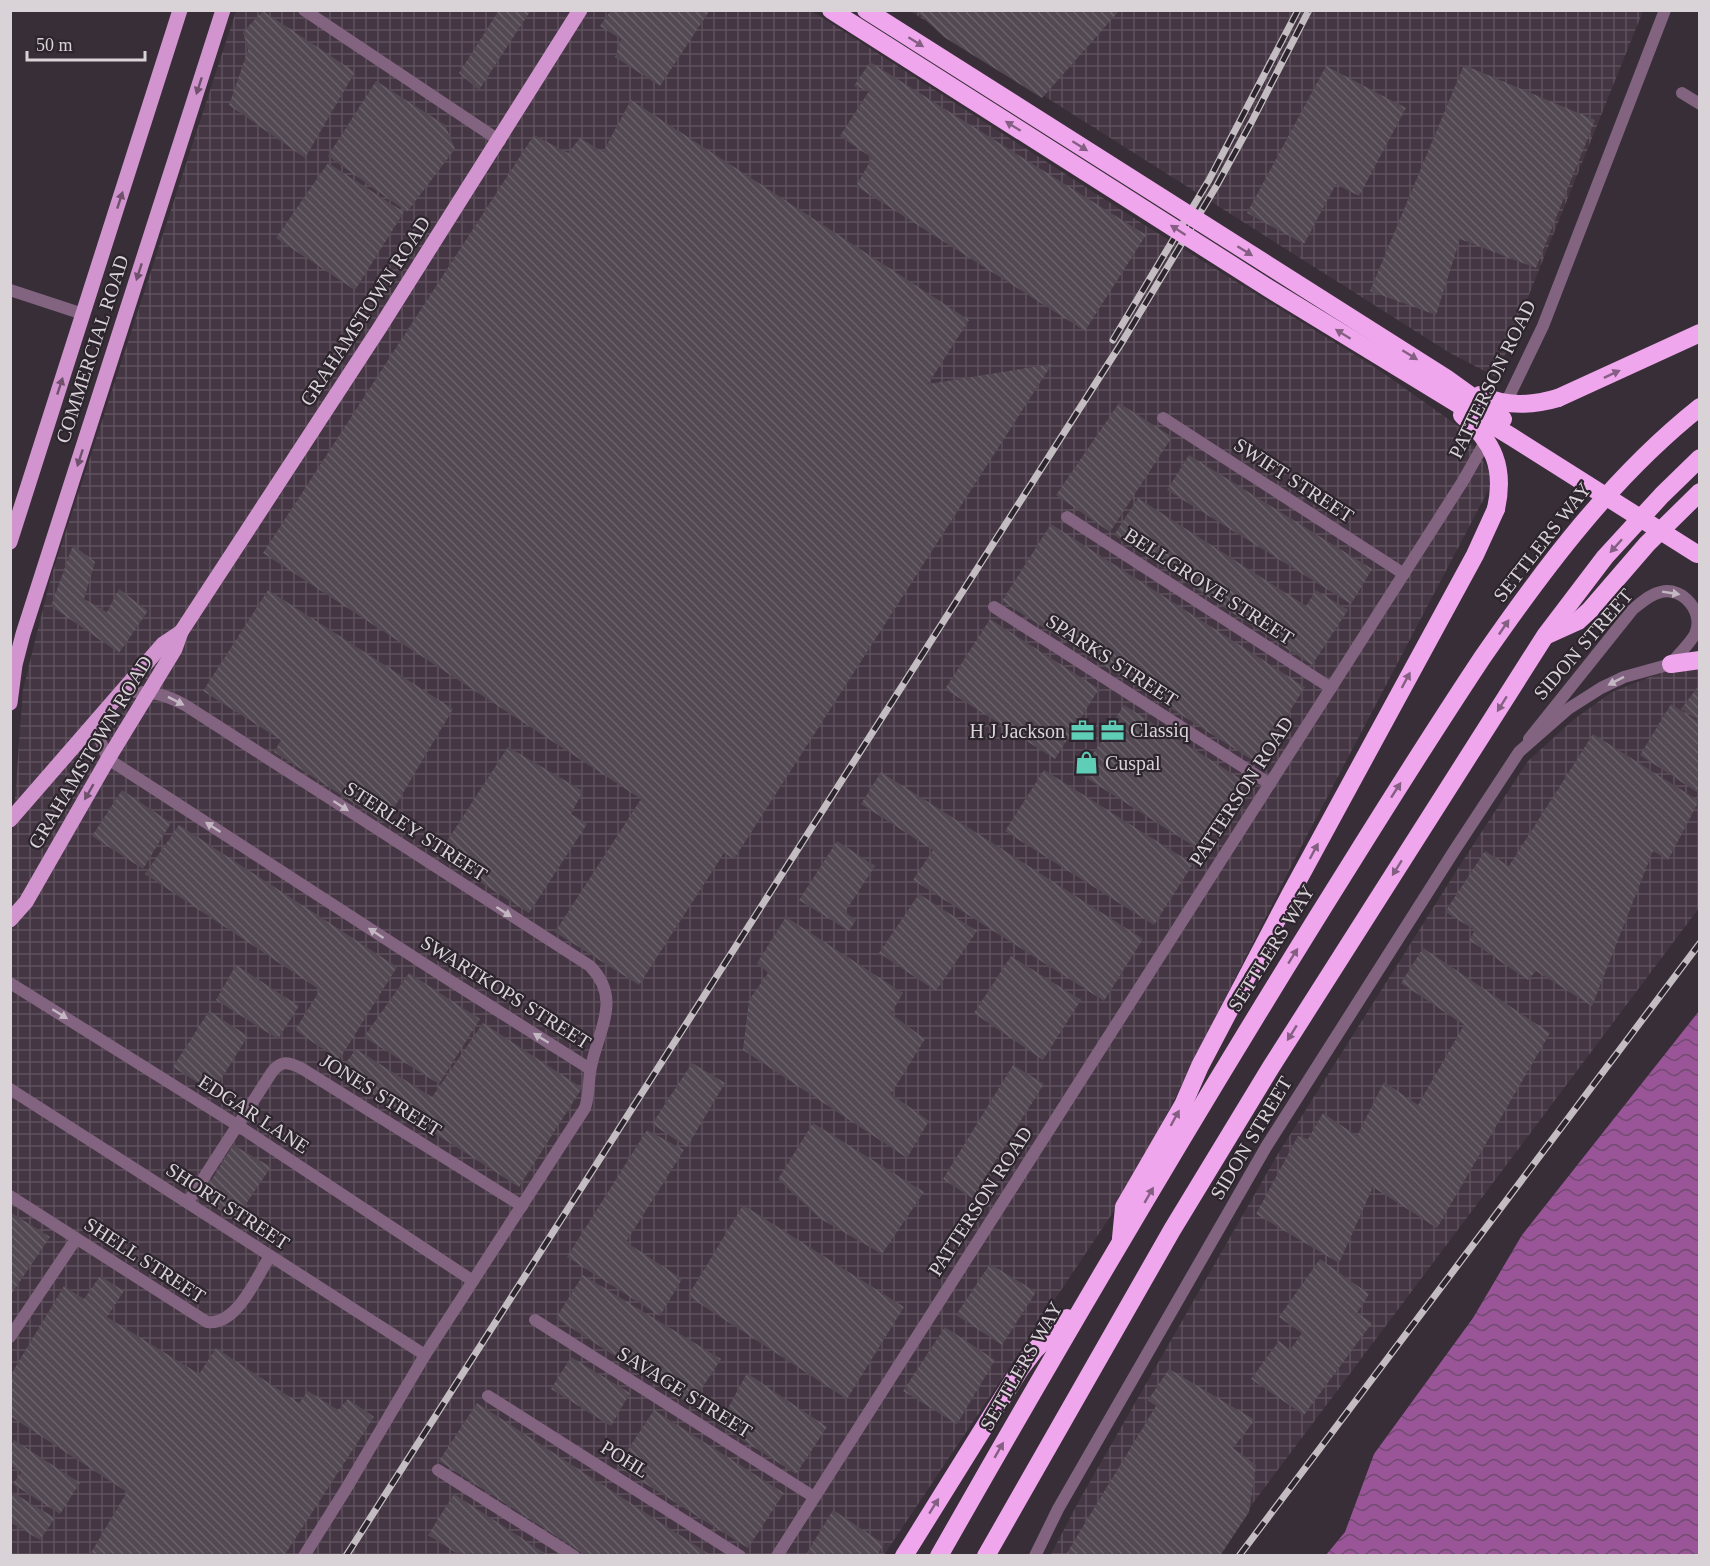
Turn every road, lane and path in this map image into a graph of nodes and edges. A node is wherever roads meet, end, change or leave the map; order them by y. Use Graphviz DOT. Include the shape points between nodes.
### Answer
graph roads {
  1 [pos="180,10"];
  2 [pos="223,10"];
  3 [pos="304,10"];
  4 [pos="580,10"];
  5 [pos="831,10"];
  6 [pos="866,10"];
  7 [pos="1665,10"];
  8 [pos="1682,93"];
  9 [pos="1700,104"];
  10 [pos="500,141"];
  11 [pos="10,290"];
  12 [pos="84,314"];
  13 [pos="1700,333"];
  14 [pos="1392,365"];
  15 [pos="1446,378"];
  16 [pos="1700,407"];
  17 [pos="1163,418"];
  18 [pos="1700,458"];
  19 [pos="1700,492"];
  20 [pos="1067,517"];
  21 [pos="10,542"];
  22 [pos="1699,551"];
  23 [pos="1404,574"];
  24 [pos="994,607"];
  25 [pos="181,632"];
  26 [pos="1545,636"];
  27 [pos="1700,660"];
  28 [pos="1671,664"];
  29 [pos="1331,688"];
  30 [pos="148,691"];
  31 [pos="120,692"];
  32 [pos="10,703"];
  33 [pos="96,721"];
  34 [pos="1519,752"];
  35 [pos="108,759"];
  36 [pos="1270,784"];
  37 [pos="10,820"];
  38 [pos="10,920"];
  39 [pos="10,983"];
  40 [pos="590,1069"];
  41 [pos="10,1089"];
  42 [pos="237,1125"];
  43 [pos="10,1196"];
  44 [pos="188,1202"];
  45 [pos="522,1206"];
  46 [pos="76,1239"];
  47 [pos="1120,1246"];
  48 [pos="270,1256"];
  49 [pos="473,1281"];
  50 [pos="1086,1298"];
  51 [pos="535,1320"];
  52 [pos="10,1337"];
  53 [pos="425,1354"];
  54 [pos="488,1396"];
  55 [pos="438,1470"];
  56 [pos="814,1497"];
  57 [pos="304,1556"];
  58 [pos="574,1556"];
  59 [pos="740,1556"];
  60 [pos="777,1556"];
  61 [pos="904,1556"];
  62 [pos="939,1556"];
  63 [pos="986,1556"];
  64 [pos="1035,1556"];
  12 -- 1 [label="main road, COMMERCIAL ROAD, one-way"];
  2 -- 32 [label="main road, COMMERCIAL ROAD, one-way" via="23,634"];
  3 -- 10 [label="street"];
  4 -- 10 [label="main road, GRAHAMSTOWN ROAD"];
  14 -- 5 [label="highway, one-way, bridge"];
  6 -- 15 [label="highway, one-way, bridge"];
  7 -- 23 [label="street, PATTERSON ROAD" via="1543,326 1463,481"];
  8 -- 9 [label="street"];
  10 -- 25 [label="main road, GRAHAMSTOWN ROAD"];
  11 -- 12 [label="street"];
  21 -- 12 [label="main road, COMMERCIAL ROAD, one-way"];
  15 -- 13 [label="highway, one-way, bridge" via="1503,404 1541,403"];
  14 -- 22 [label="highway, bridge"];
  47 -- 14 [label="highway, one-way, bridge" via="1124,1206 1183,1105 1200,1066 1475,555 1496,509 1499,471 1486,440 1458,412"];
  15 -- 22 [label="highway, bridge"];
  47 -- 16 [label="highway, SETTLERS WAY, one-way" via="1215,1081 1502,629 1567,540 1610,492"];
  17 -- 23 [label="street, SWIFT STREET"];
  18 -- 26 [label="highway, one-way" via="1605,557"];
  19 -- 26 [label="highway" via="1647,544 1590,610 1578,621"];
  20 -- 29 [label="street, BELLGROVE STREET"];
  23 -- 29 [label="street, PATTERSON ROAD"];
  24 -- 36 [label="street, SPARKS STREET"];
  25 -- 30 [label="main road, GRAHAMSTOWN ROAD" via="175,649"];
  25 -- 31 [label="main road, GRAHAMSTOWN ROAD" via="162,644"];
  26 -- 63 [label="highway, one-way" via="1172,1230"];
  27 -- 28 [label="highway"];
  28 -- 34 [label="street, SIDON STREET, one-way" via="1601,688 1568,709"];
  34 -- 28 [label="street, SIDON STREET, one-way" via="1633,609 1662,591 1684,596 1698,620 1695,635"];
  29 -- 36 [label="street, PATTERSON ROAD"];
  30 -- 31 [label="street, STERLEY STREET"];
  30 -- 35 [label="main road, GRAHAMSTOWN ROAD"];
  30 -- 40 [label="street, STERLEY STREET, one-way" via="170,697 192,710 590,966 607,992"];
  31 -- 33 [label="main road, GRAHAMSTOWN ROAD"];
  33 -- 35 [label="street"];
  33 -- 37 [label="main road, GRAHAMSTOWN ROAD"];
  34 -- 64 [label="street, SIDON STREET" via="1266,1147"];
  35 -- 38 [label="main road, GRAHAMSTOWN ROAD, one-way" via="26,902"];
  40 -- 35 [label="street, SWARTKOPS STREET, one-way"];
  36 -- 56 [label="street, PATTERSON ROAD"];
  39 -- 42 [label="street, EDGAR LANE, one-way"];
  40 -- 45 [label="street, SWARTKOPS STREET" via="585,1108"];
  41 -- 44 [label="street, SHORT STREET"];
  42 -- 44 [label="street, JONES STREET"];
  42 -- 45 [label="street, JONES STREET" via="276,1067 281,1063 292,1064"];
  42 -- 49 [label="street, EDGAR LANE"];
  43 -- 46 [label="street, SHELL STREET"];
  44 -- 48 [label="street, SHORT STREET"];
  45 -- 49 [label="street, SWARTKOPS STREET"];
  46 -- 48 [label="street, SHELL STREET" via="197,1318 213,1323 233,1314"];
  46 -- 52 [label="street"];
  47 -- 50 [label="highway, SETTLERS WAY"];
  48 -- 53 [label="street, SHORT STREET"];
  49 -- 53 [label="street, SWARTKOPS STREET"];
  61 -- 50 [label="highway, one-way" via="1021,1368"];
  62 -- 50 [label="highway, SETTLERS WAY, one-way"];
  51 -- 56 [label="street, SAVAGE STREET"];
  53 -- 57 [label="street, SWARTKOPS STREET"];
  54 -- 59 [label="street, POHL"];
  55 -- 58 [label="street"];
  56 -- 60 [label="street, PATTERSON ROAD"];
}
